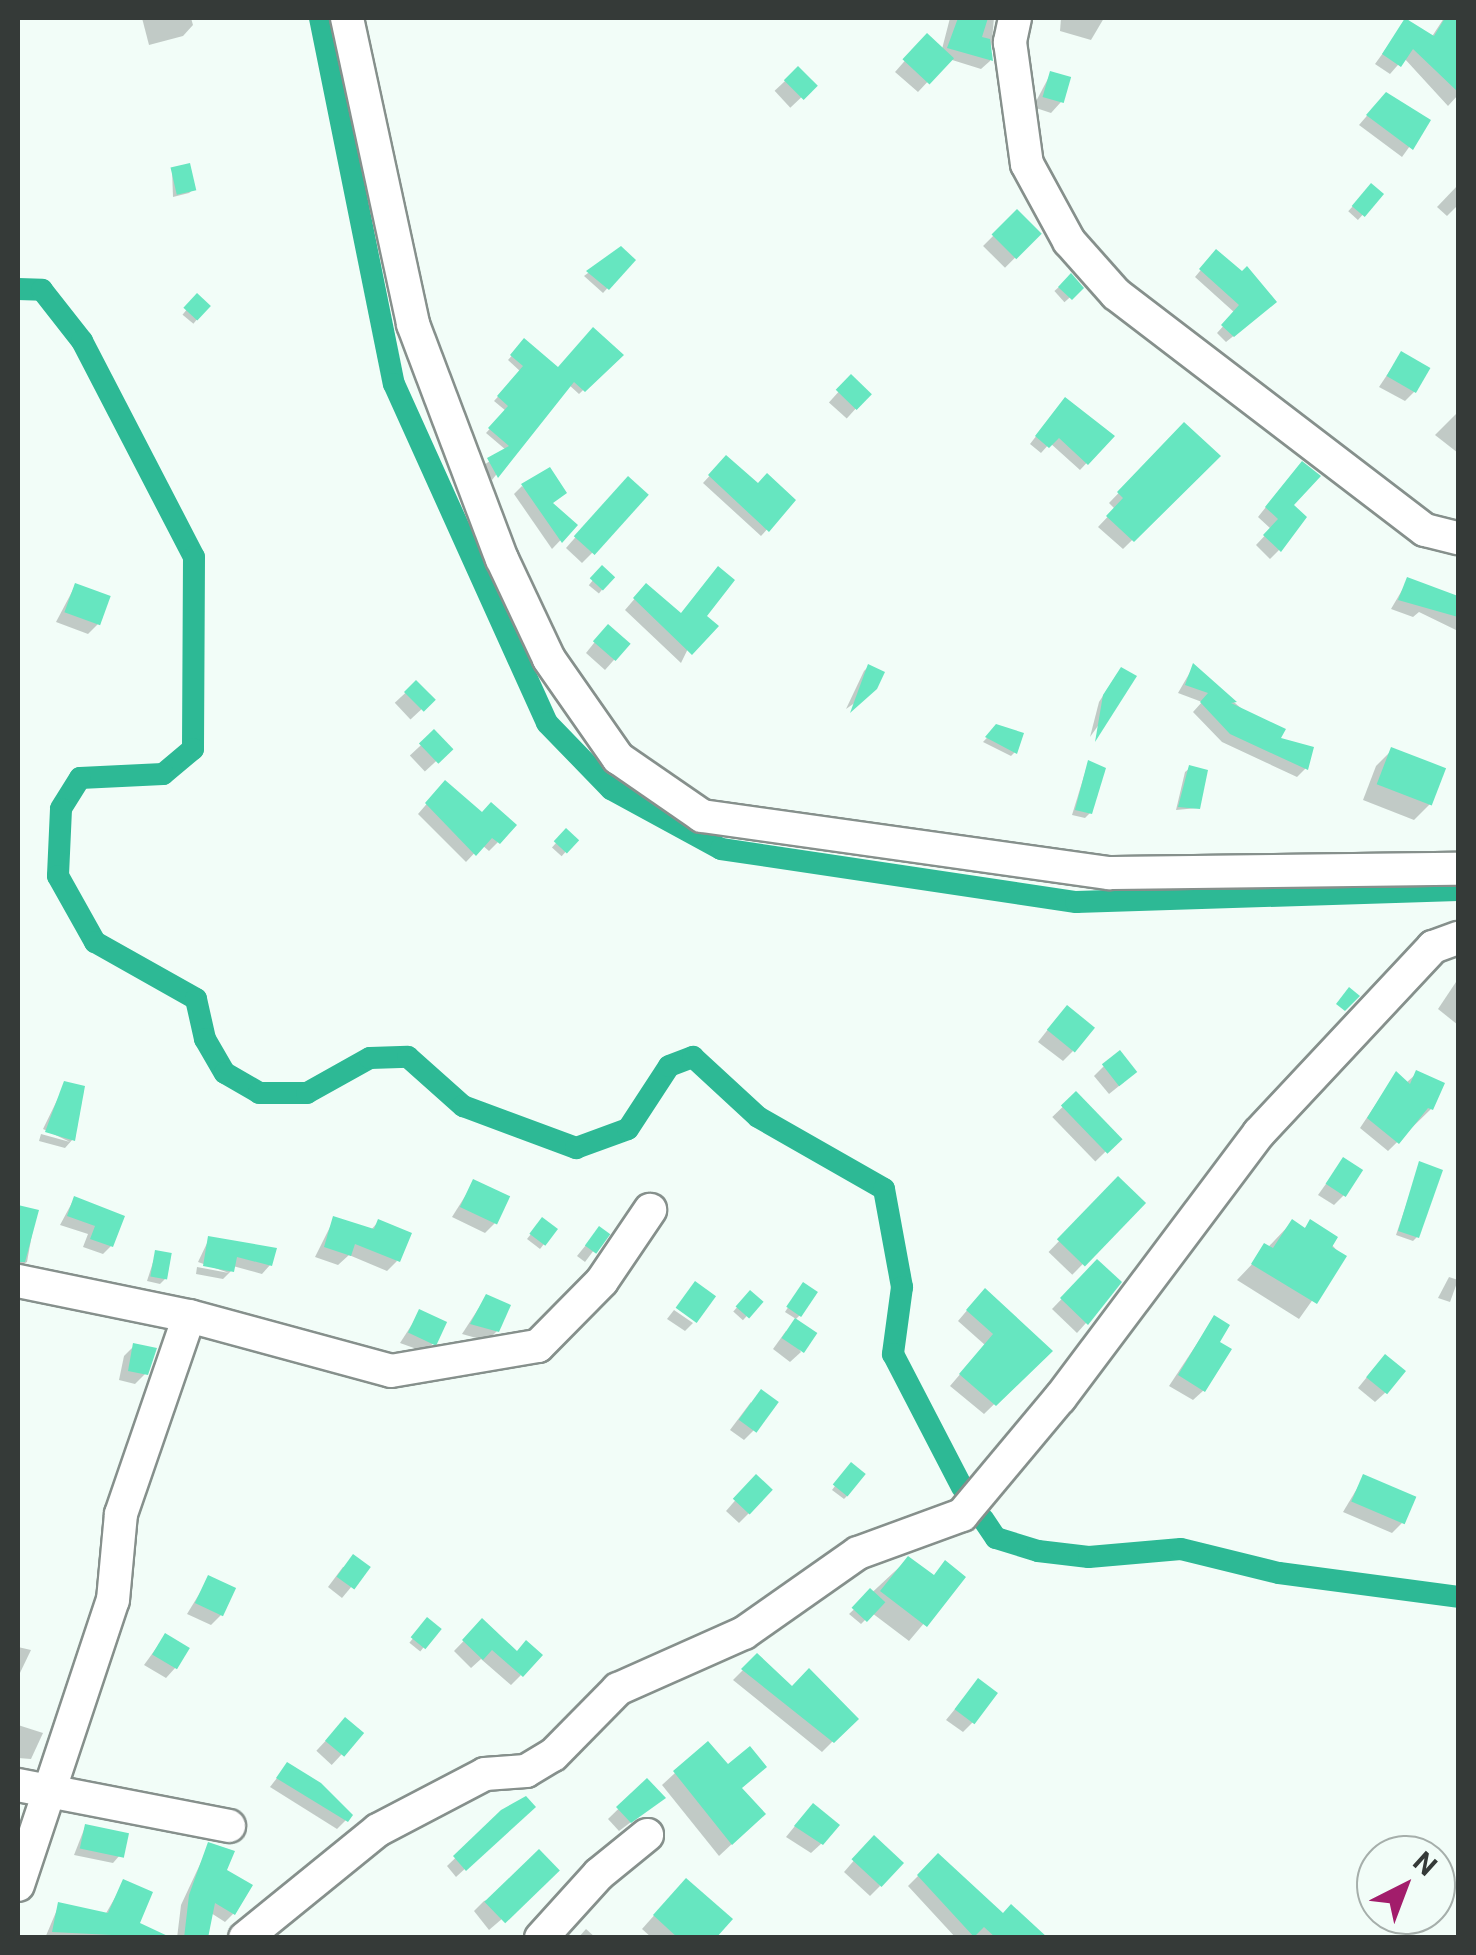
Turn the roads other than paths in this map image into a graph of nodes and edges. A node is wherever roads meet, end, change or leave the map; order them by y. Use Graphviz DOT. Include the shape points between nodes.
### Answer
graph roads {
  1 [pos="347,18"];
  2 [pos="1015,18"];
  3 [pos="1458,538"];
  4 [pos="1458,869"];
  5 [pos="1458,938"];
  6 [pos="650,1210"];
  7 [pos="18,1282"];
  8 [pos="189,1316"];
  9 [pos="33,1787"];
  10 [pos="230,1826"];
  11 [pos="647,1835"];
  12 [pos="18,1885"];
  13 [pos="245,1938"];
  14 [pos="541,1938"];
  1 -- 4 [label="street" via="412,324 502,559 549,659 618,758 702,816 1109,874"];
  2 -- 3 [label="street" via="1010,42 1027,164 1068,241 1116,294 1364,483 1426,530"];
  5 -- 13 [label="street" via="1433,947 1259,1133 1060,1398 962,1515 858,1553 744,1633 618,1689 553,1756 526,1772 486,1774 378,1830"];
  6 -- 8 [label="street" via="602,1280 538,1346 391,1371"];
  7 -- 8 [label="street"];
  8 -- 9 [label="street" via="121,1514 113,1600"];
  9 -- 10 [label="street"];
  9 -- 12 [label="street"];
  11 -- 14 [label="street"];
}
